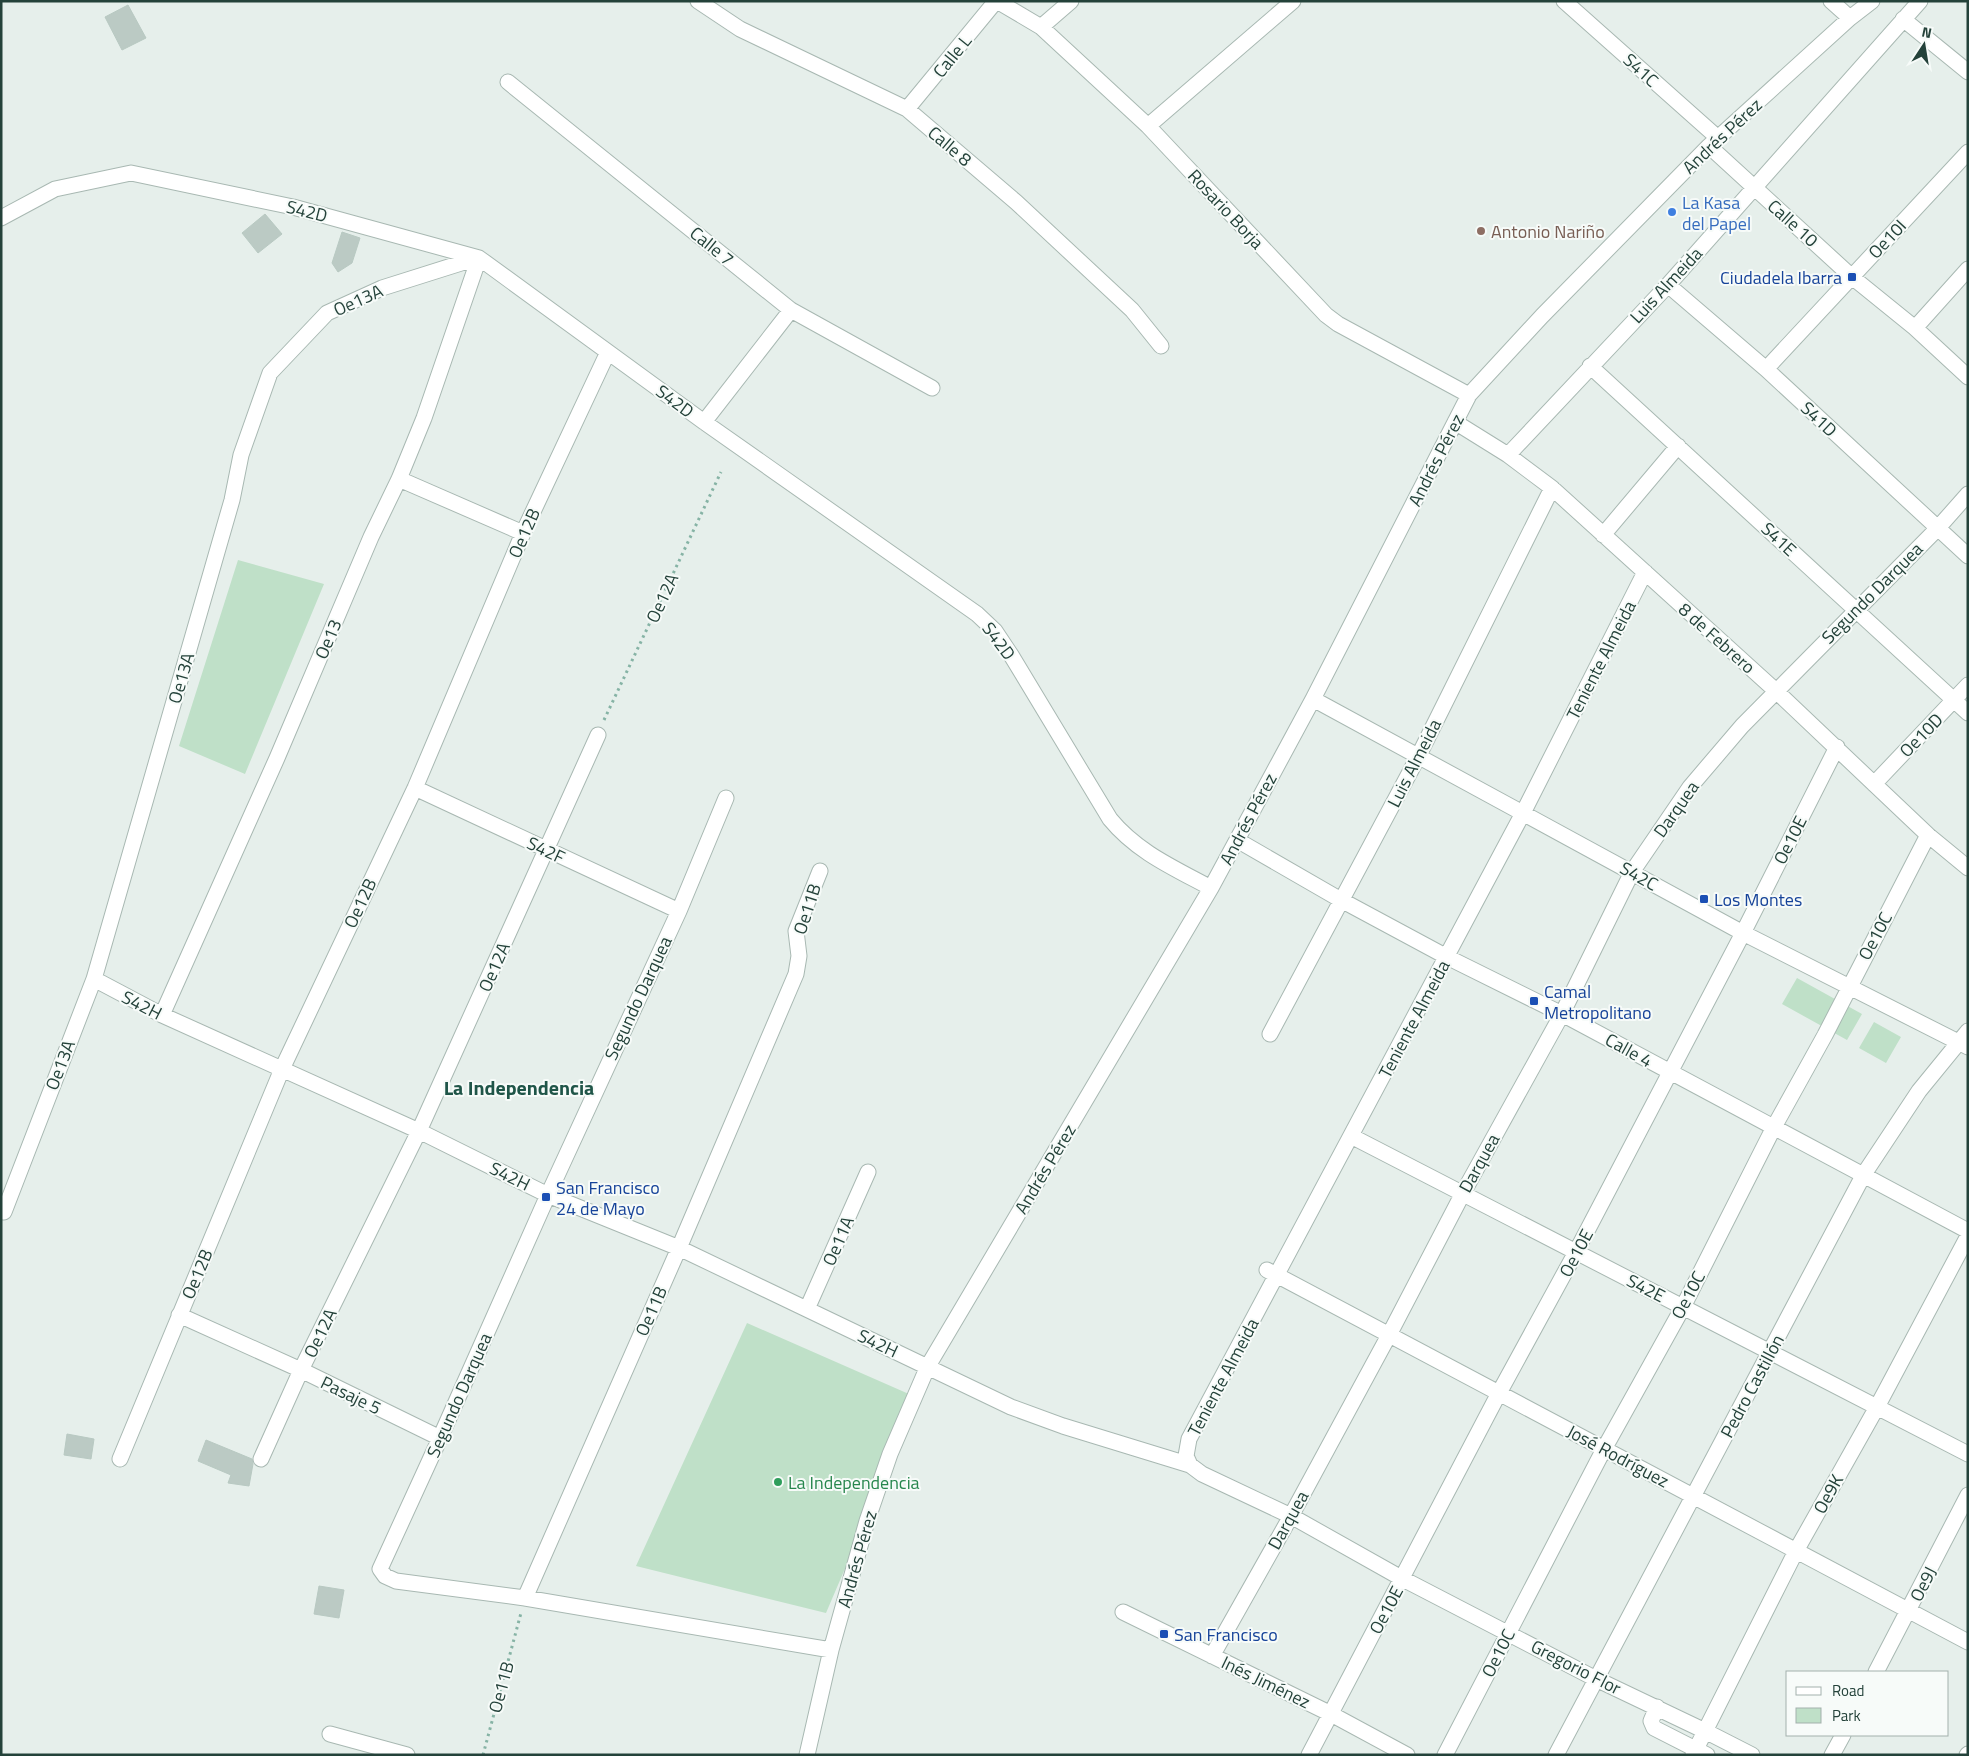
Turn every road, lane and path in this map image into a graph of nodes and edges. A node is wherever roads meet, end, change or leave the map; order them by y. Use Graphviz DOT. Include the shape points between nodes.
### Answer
graph roads {
  1 [pos="698,1"];
  2 [pos="997,1"];
  3 [pos="1071,1"];
  4 [pos="1293,1"];
  5 [pos="1564,1"];
  6 [pos="1831,1"];
  7 [pos="1872,1"];
  8 [pos="1920,1"];
  9 [pos="1850,18"];
  10 [pos="1903,19"];
  11 [pos="1041,26"];
  12 [pos="1968,72"];
  13 [pos="508,82"];
  14 [pos="907,109"];
  15 [pos="1148,126"];
  16 [pos="1714,142"];
  17 [pos="1968,152"];
  18 [pos="1754,188"];
  19 [pos="1,218"];
  20 [pos="479,258"];
  21 [pos="1968,269"];
  22 [pos="1852,277"];
  23 [pos="1668,285"];
  24 [pos="791,310"];
  25 [pos="1915,328"];
  26 [pos="1161,346"];
  27 [pos="608,352"];
  28 [pos="1590,366"];
  29 [pos="1766,369"];
  30 [pos="1968,377"];
  31 [pos="932,388"];
  32 [pos="1469,395"];
  33 [pos="704,422"];
  34 [pos="1455,422"];
  35 [pos="1678,446"];
  36 [pos="1508,455"];
  37 [pos="721,472"];
  38 [pos="399,479"];
  39 [pos="1552,488"];
  40 [pos="1968,494"];
  41 [pos="1937,529"];
  42 [pos="523,533"];
  43 [pos="1603,535"];
  44 [pos="1968,556"];
  45 [pos="1645,572"];
  46 [pos="1856,610"];
  47 [pos="1968,685"];
  48 [pos="1776,691"];
  49 [pos="1313,699"];
  50 [pos="1954,700"];
  51 [pos="1968,713"];
  52 [pos="598,734"];
  53 [pos="1836,747"];
  54 [pos="1418,757"];
  55 [pos="1874,784"];
  56 [pos="415,788"];
  57 [pos="726,798"];
  58 [pos="1523,813"];
  59 [pos="1928,835"];
  60 [pos="1237,840"];
  61 [pos="547,850"];
  62 [pos="1968,868"];
  63 [pos="820,871"];
  64 [pos="1632,872"];
  65 [pos="1211,888"];
  66 [pos="1341,900"];
  67 [pos="679,911"];
  68 [pos="1743,933"];
  69 [pos="1447,957"];
  70 [pos="94,979"];
  71 [pos="1849,987"];
  72 [pos="1562,1014"];
  73 [pos="162,1015"];
  74 [pos="1270,1034"];
  75 [pos="1965,1040"];
  76 [pos="282,1069"];
  77 [pos="1669,1072"];
  78 [pos="1774,1127"];
  79 [pos="419,1131"];
  80 [pos="1351,1136"];
  81 [pos="868,1172"];
  82 [pos="1864,1174"];
  83 [pos="1463,1193"];
  84 [pos="548,1194"];
  85 [pos="4,1212"];
  86 [pos="1968,1231"];
  87 [pos="1968,1236"];
  88 [pos="679,1248"];
  89 [pos="1576,1252"];
  90 [pos="1273,1273"];
  91 [pos="1683,1307"];
  92 [pos="807,1309"];
  93 [pos="179,1315"];
  94 [pos="1390,1335"];
  95 [pos="1770,1352"];
  96 [pos="928,1366"];
  97 [pos="301,1370"];
  98 [pos="1499,1393"];
  99 [pos="1876,1407"];
  100 [pos="440,1438"];
  101 [pos="1604,1449"];
  102 [pos="1968,1454"];
  103 [pos="120,1459"];
  104 [pos="260,1459"];
  105 [pos="1190,1465"];
  106 [pos="1968,1495"];
  107 [pos="1694,1496"];
  108 [pos="1291,1516"];
  109 [pos="1796,1551"];
  110 [pos="1403,1579"];
  111 [pos="525,1598"];
  112 [pos="1910,1611"];
  113 [pos="1123,1612"];
  114 [pos="1509,1633"];
  115 [pos="1968,1642"];
  116 [pos="831,1650"];
  117 [pos="1212,1656"];
  118 [pos="1877,1671"];
  119 [pos="1596,1679"];
  120 [pos="1657,1708"];
  121 [pos="1331,1714"];
  122 [pos="1706,1731"];
  123 [pos="330,1734"];
  124 [pos="1842,1736"];
  125 [pos="1699,1753"];
  126 [pos="406,1755"];
  127 [pos="483,1755"];
  128 [pos="807,1755"];
  129 [pos="1309,1755"];
  130 [pos="1407,1755"];
  131 [pos="1445,1755"];
  132 [pos="1556,1755"];
  133 [pos="1752,1755"];
  134 [pos="1832,1755"];
  1 -- 14 [label="street, Calle 8" via="740,29"];
  2 -- 11 [label="street, Rosario Borja"];
  2 -- 14 [label="street, Calle L"];
  3 -- 11 [label="street"];
  4 -- 15 [label="street"];
  5 -- 16 [label="street, S41C"];
  6 -- 9 [label="street"];
  7 -- 9 [label="street, Andrés Pérez"];
  8 -- 10 [label="street, Luis Almeida"];
  9 -- 16 [label="street, Andrés Pérez"];
  10 -- 12 [label="street"];
  10 -- 18 [label="street, Luis Almeida"];
  11 -- 15 [label="street, Rosario Borja"];
  13 -- 24 [label="street, Calle 7"];
  14 -- 26 [label="street, Calle 8" via="1016,202 1132,310"];
  15 -- 32 [label="street, Rosario Borja" via="1326,315"];
  16 -- 18 [label="street, Calle 10"];
  16 -- 32 [label="street, Andrés Pérez" via="1542,316"];
  17 -- 22 [label="street, Oe10I"];
  18 -- 22 [label="street, Calle 10"];
  18 -- 23 [label="street, Luis Almeida"];
  19 -- 20 [label="street, S42D" via="55,189 131,173 293,207"];
  20 -- 27 [label="street, S42D"];
  20 -- 38 [label="street, Oe13" via="424,418"];
  20 -- 70 [label="street, Oe13A" via="382,288 327,313 270,373 242,455 232,500"];
  21 -- 25 [label="street"];
  22 -- 25 [label="street, Calle 10"];
  22 -- 29 [label="street, Oe10I"];
  23 -- 28 [label="street, Luis Almeida"];
  23 -- 29 [label="street, S41D"];
  24 -- 31 [label="street, Calle 7"];
  24 -- 33 [label="street"];
  25 -- 30 [label="street, Calle 10"];
  27 -- 33 [label="street, S42D"];
  27 -- 42 [label="street, Oe12B"];
  28 -- 35 [label="street, S41E"];
  28 -- 36 [label="street, Luis Almeida"];
  29 -- 41 [label="street, S41D"];
  32 -- 34 [label="street, Andrés Pérez"];
  33 -- 65 [label="street, S42D" via="977,614 995,631 1011,655 1114,824 1139,848"];
  34 -- 36 [label="street, 8 de Febrero"];
  34 -- 49 [label="street, Andrés Pérez"];
  35 -- 43 [label="street"];
  35 -- 46 [label="street, S41E"];
  36 -- 39 [label="street, 8 de Febrero"];
  37 -- 52 [label="path, Oe12A"];
  38 -- 42 [label="street"];
  38 -- 73 [label="street, Oe13"];
  39 -- 43 [label="street, 8 de Febrero"];
  39 -- 54 [label="street, Luis Almeida"];
  40 -- 41 [label="street, Segundo Darquea"];
  41 -- 44 [label="street, S41D"];
  41 -- 46 [label="street, Segundo Darquea"];
  42 -- 56 [label="street, Oe12B"];
  43 -- 45 [label="street, 8 de Febrero"];
  45 -- 48 [label="street, 8 de Febrero"];
  45 -- 58 [label="street, Teniente Almeida"];
  46 -- 48 [label="street, Segundo Darquea"];
  46 -- 50 [label="street, S41E"];
  47 -- 50 [label="street, Oe10D"];
  48 -- 53 [label="street, 8 de Febrero"];
  48 -- 64 [label="street, Darquea" via="1690,787"];
  49 -- 54 [label="street, S42C"];
  49 -- 60 [label="street, Andrés Pérez"];
  50 -- 51 [label="street, S41E"];
  50 -- 55 [label="street, Oe10D"];
  52 -- 61 [label="street, Oe12A"];
  53 -- 55 [label="street, 8 de Febrero"];
  53 -- 68 [label="street, Oe10E"];
  54 -- 58 [label="street, S42C"];
  54 -- 66 [label="street, Luis Almeida"];
  55 -- 59 [label="street, 8 de Febrero"];
  56 -- 61 [label="street, S42F"];
  56 -- 76 [label="street, Oe12B"];
  57 -- 67 [label="street, Segundo Darquea"];
  58 -- 64 [label="street, S42C"];
  58 -- 69 [label="street, Teniente Almeida"];
  59 -- 62 [label="street, 8 de Febrero"];
  59 -- 71 [label="street, Oe10C"];
  60 -- 65 [label="street, Andrés Pérez"];
  60 -- 66 [label="street, Calle 4"];
  61 -- 67 [label="street, S42F"];
  61 -- 79 [label="street, Oe12A"];
  63 -- 88 [label="street, Oe11B" via="796,931 799,956 796,974"];
  64 -- 68 [label="street, S42C"];
  64 -- 72 [label="street, Darquea"];
  65 -- 96 [label="street, Andrés Pérez"];
  66 -- 69 [label="street, Calle 4"];
  66 -- 74 [label="street, Luis Almeida"];
  67 -- 84 [label="street, Segundo Darquea"];
  68 -- 71 [label="street, S42C"];
  68 -- 77 [label="street, Oe10E"];
  69 -- 72 [label="street, Calle 4"];
  69 -- 80 [label="street, Teniente Almeida"];
  70 -- 73 [label="street, S42H"];
  70 -- 85 [label="street, Oe13A"];
  71 -- 75 [label="street, S42C"];
  71 -- 78 [label="street, Oe10C"];
  72 -- 77 [label="street, Calle 4"];
  72 -- 83 [label="street, Darquea"];
  73 -- 76 [label="street, S42H"];
  75 -- 82 [label="street, Pedro Castillón" via="1919,1091"];
  76 -- 79 [label="street, S42H"];
  76 -- 93 [label="street, Oe12B"];
  77 -- 78 [label="street, Calle 4"];
  77 -- 89 [label="street, Oe10E"];
  78 -- 82 [label="street, Calle 4"];
  78 -- 91 [label="street, Oe10C"];
  79 -- 84 [label="street, S42H"];
  79 -- 97 [label="street, Oe12A"];
  80 -- 83 [label="street, S42E"];
  80 -- 90 [label="street, Teniente Almeida"];
  81 -- 92 [label="street, Oe11A"];
  82 -- 86 [label="street, Calle 4"];
  82 -- 95 [label="street, Pedro Castillón"];
  83 -- 89 [label="street, S42E"];
  83 -- 94 [label="street, Darquea"];
  84 -- 88 [label="street, S42H"];
  84 -- 100 [label="street, Segundo Darquea"];
  87 -- 99 [label="street, Oe9K"];
  88 -- 92 [label="street, S42H"];
  88 -- 111 [label="street, Oe11B"];
  89 -- 91 [label="street, S42E"];
  89 -- 98 [label="street, Oe10E"];
  90 -- 94 [label="street, José Rodríguez"];
  90 -- 105 [label="street, Teniente Almeida" via="1189,1439 1186,1456"];
  91 -- 95 [label="street, S42E"];
  91 -- 101 [label="street, Oe10C"];
  92 -- 96 [label="street, S42H"];
  93 -- 97 [label="street, Pasaje 5"];
  93 -- 103 [label="street, Oe12B"];
  94 -- 98 [label="street, José Rodríguez"];
  94 -- 108 [label="street, Darquea"];
  95 -- 99 [label="street, S42E"];
  95 -- 107 [label="street, Pedro Castillón"];
  96 -- 105 [label="street, S42H" via="1011,1407"];
  96 -- 116 [label="street, Andrés Pérez" via="887,1462"];
  97 -- 100 [label="street, Pasaje 5"];
  97 -- 104 [label="street, Oe12A"];
  98 -- 101 [label="street, José Rodríguez"];
  98 -- 110 [label="street, Oe10E"];
  99 -- 102 [label="street, S42E"];
  99 -- 109 [label="street, Oe9K"];
  100 -- 111 [label="street, Segundo Darquea" via="382,1560 382,1573 396,1582"];
  101 -- 107 [label="street, José Rodríguez"];
  101 -- 114 [label="street, Oe10C"];
  105 -- 108 [label="street, Gregorio Flor" via="1202,1474"];
  106 -- 112 [label="street, Oe9J"];
  107 -- 109 [label="street, José Rodríguez"];
  107 -- 119 [label="street, Pedro Castillón"];
  108 -- 110 [label="street, Gregorio Flor"];
  108 -- 117 [label="street, Darquea"];
  109 -- 112 [label="street, José Rodríguez"];
  109 -- 122 [label="street, Oe9K"];
  110 -- 114 [label="street, Gregorio Flor"];
  110 -- 121 [label="street, Oe10E"];
  111 -- 116 [label="street, Segundo Darquea"];
  111 -- 127 [label="path, Oe11B"];
  112 -- 115 [label="street, José Rodríguez"];
  112 -- 118 [label="street, Oe9J"];
  113 -- 117 [label="street, Inés Jiménez"];
  114 -- 119 [label="street, Gregorio Flor"];
  114 -- 131 [label="street, Oe10C"];
  116 -- 128 [label="street, Andrés Pérez"];
  117 -- 121 [label="street, Inés Jiménez"];
  119 -- 120 [label="street, Gregorio Flor"];
  119 -- 132 [label="street, Pedro Castillón"];
  120 -- 122 [label="street, Gregorio Flor"];
  120 -- 125 [label="street" via="1651,1721 1654,1728"];
  121 -- 129 [label="street, Oe10E"];
  121 -- 130 [label="street, Inés Jiménez"];
  122 -- 125 [label="street, Oe9K"];
  122 -- 133 [label="street, Gregorio Flor"];
  123 -- 126 [label="street"];
  124 -- 134 [label="street"];
}
